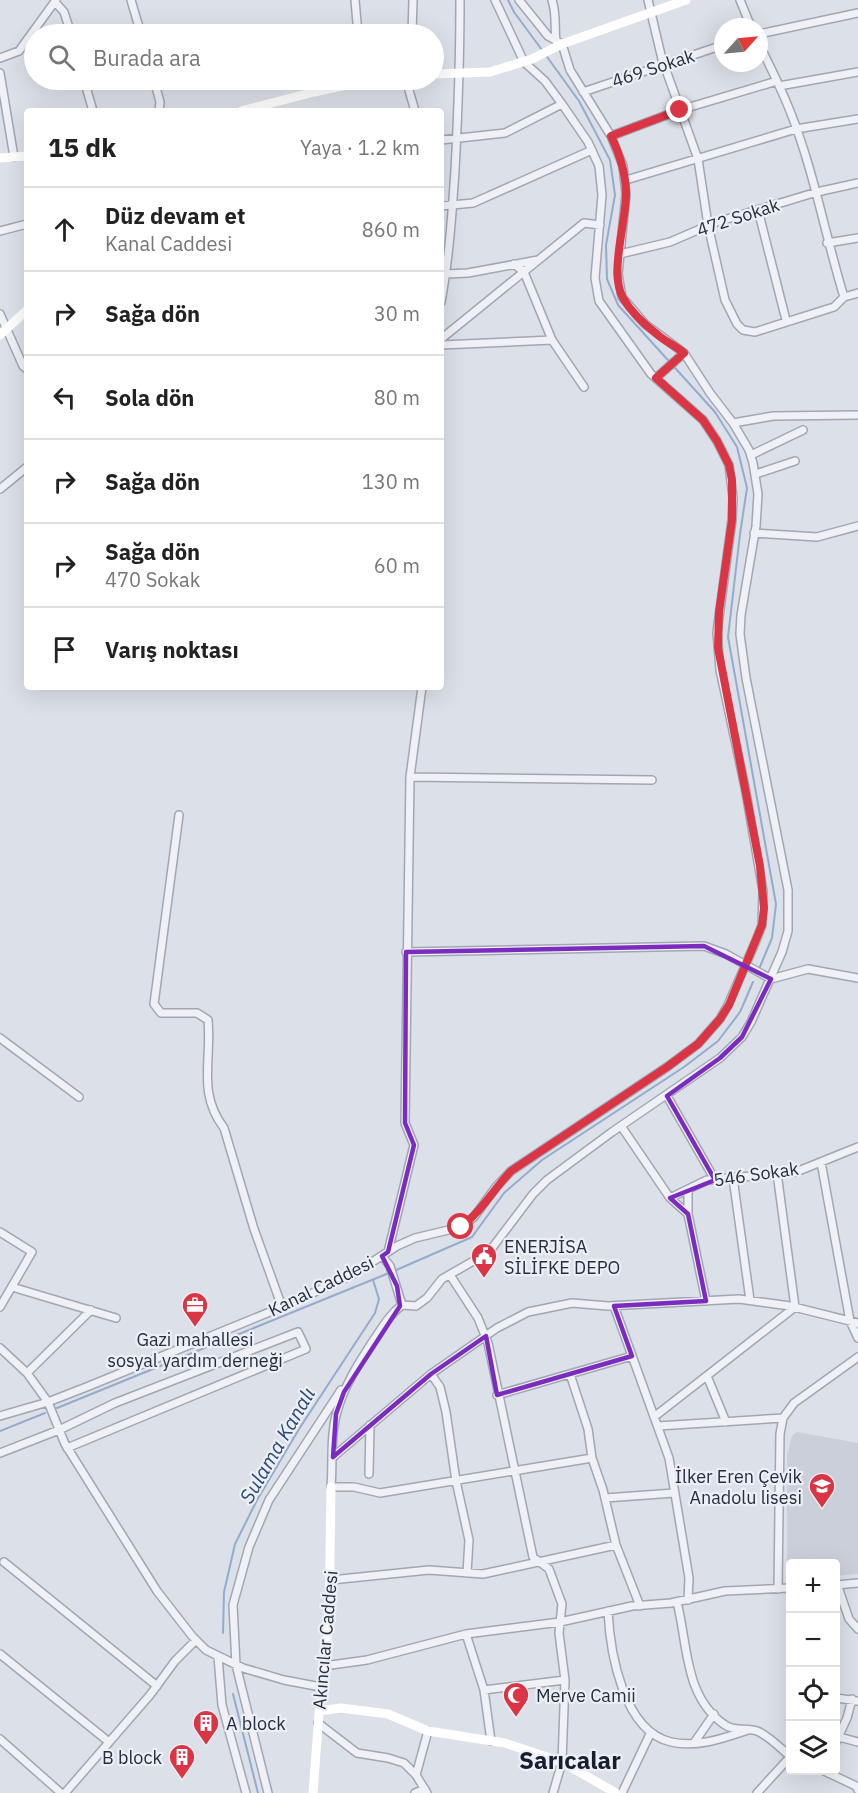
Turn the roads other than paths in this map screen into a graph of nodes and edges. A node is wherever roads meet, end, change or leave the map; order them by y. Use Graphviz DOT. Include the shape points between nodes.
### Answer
graph roads {
  1 [pos="132,0"];
  2 [pos="355,0"];
  3 [pos="412,0"];
  4 [pos="460,0"];
  5 [pos="495,0"];
  6 [pos="519,0"];
  7 [pos="552,0"];
  8 [pos="648,0"];
  9 [pos="686,0"];
  10 [pos="740,0"];
  11 [pos="55,1"];
  12 [pos="858,13"];
  13 [pos="650,14"];
  14 [pos="747,18"];
  15 [pos="38,24"];
  16 [pos="68,24"];
  17 [pos="138,24"];
  18 [pos="357,24"];
  19 [pos="412,24"];
  20 [pos="768,32"];
  21 [pos="24,44"];
  22 [pos="558,44"];
  23 [pos="714,48"];
  24 [pos="0,58"];
  25 [pos="528,60"];
  26 [pos="768,63"];
  27 [pos="663,64"];
  28 [pos="858,72"];
  29 [pos="0,73"];
  30 [pos="460,73"];
  31 [pos="444,74"];
  32 [pos="778,84"];
  33 [pos="87,90"];
  34 [pos="157,90"];
  35 [pos="327,90"];
  36 [pos="409,90"];
  37 [pos="583,92"];
  38 [pos="562,104"];
  39 [pos="92,108"];
  40 [pos="159,108"];
  41 [pos="260,108"];
  42 [pos="414,108"];
  43 [pos="680,110"];
  44 [pos="858,119"];
  45 [pos="796,129"];
  46 [pos="611,136"];
  47 [pos="456,138"];
  48 [pos="444,140"];
  49 [pos="592,150"];
  50 [pos="24,156"];
  51 [pos="14,157"];
  52 [pos="0,158"];
  53 [pos="698,159"];
  54 [pos="626,180"];
  55 [pos="858,183"];
  56 [pos="817,192"];
  57 [pos="444,205"];
  58 [pos="452,205"];
  59 [pos="758,210"];
  60 [pos="24,225"];
  61 [pos="600,225"];
  62 [pos="708,225"];
  63 [pos="0,231"];
  64 [pos="858,238"];
  65 [pos="827,243"];
  66 [pos="620,254"];
  67 [pos="539,260"];
  68 [pos="514,264"];
  69 [pos="524,272"];
  70 [pos="446,274"];
  71 [pos="444,284"];
  72 [pos="858,292"];
  73 [pos="844,297"];
  74 [pos="24,313"];
  75 [pos="0,314"];
  76 [pos="786,320"];
  77 [pos="3,332"];
  78 [pos="444,337"];
  79 [pos="552,340"];
  80 [pos="444,345"];
  81 [pos="684,353"];
  82 [pos="24,367"];
  83 [pos="656,378"];
  84 [pos="584,387"];
  85 [pos="858,416"];
  86 [pos="733,423"];
  87 [pos="803,430"];
  88 [pos="751,455"];
  89 [pos="795,461"];
  90 [pos="24,469"];
  91 [pos="756,474"];
  92 [pos="0,489"];
  93 [pos="858,526"];
  94 [pos="754,533"];
  95 [pos="422,690"];
  96 [pos="410,777"];
  97 [pos="652,780"];
  98 [pos="179,815"];
  99 [pos="406,951"];
  100 [pos="744,965"];
  101 [pos="858,978"];
  102 [pos="771,979"];
  103 [pos="0,1038"];
  104 [pos="668,1096"];
  105 [pos="79,1097"];
  106 [pos="621,1126"];
  107 [pos="858,1148"];
  108 [pos="821,1162"];
  109 [pos="777,1173"];
  110 [pos="733,1178"];
  111 [pos="715,1180"];
  112 [pos="688,1190"];
  113 [pos="670,1198"];
  114 [pos="688,1214"];
  115 [pos="0,1232"];
  116 [pos="385,1254"];
  117 [pos="450,1275"];
  118 [pos="12,1287"];
  119 [pos="750,1300"];
  120 [pos="706,1301"];
  121 [pos="402,1305"];
  122 [pos="614,1306"];
  123 [pos="0,1307"];
  124 [pos="282,1307"];
  125 [pos="795,1307"];
  126 [pos="91,1310"];
  127 [pos="116,1318"];
  128 [pos="854,1322"];
  129 [pos="486,1336"];
  130 [pos="858,1338"];
  131 [pos="0,1348"];
  132 [pos="632,1356"];
  133 [pos="858,1357"];
  134 [pos="354,1370"];
  135 [pos="27,1373"];
  136 [pos="431,1374"];
  137 [pos="570,1374"];
  138 [pos="707,1376"];
  139 [pos="497,1395"];
  140 [pos="48,1402"];
  141 [pos="0,1416"];
  142 [pos="654,1417"];
  143 [pos="783,1418"];
  144 [pos="726,1422"];
  145 [pos="370,1425"];
  146 [pos="658,1426"];
  147 [pos="59,1430"];
  148 [pos="67,1448"];
  149 [pos="0,1453"];
  150 [pos="333,1456"];
  151 [pos="592,1458"];
  152 [pos="514,1472"];
  153 [pos="369,1474"];
  154 [pos="456,1481"];
  155 [pos="331,1486"];
  156 [pos="674,1492"];
  157 [pos="605,1498"];
  158 [pos="616,1545"];
  159 [pos="4,1562"];
  160 [pos="541,1563"];
  161 [pos="467,1573"];
  162 [pos="331,1580"];
  163 [pos="858,1582"];
  164 [pos="840,1584"];
  165 [pos="786,1588"];
  166 [pos="778,1589"];
  167 [pos="840,1595"];
  168 [pos="688,1600"];
  169 [pos="677,1602"];
  170 [pos="640,1606"];
  171 [pos="608,1611"];
  172 [pos="560,1622"];
  173 [pos="858,1629"];
  174 [pos="466,1634"];
  175 [pos="196,1640"];
  176 [pos="0,1654"];
  177 [pos="218,1657"];
  178 [pos="236,1665"];
  179 [pos="324,1666"];
  180 [pos="564,1680"];
  181 [pos="157,1686"];
  182 [pos="321,1686"];
  183 [pos="484,1690"];
  184 [pos="840,1698"];
  185 [pos="855,1700"];
  186 [pos="319,1710"];
  187 [pos="714,1714"];
  188 [pos="318,1723"];
  189 [pos="748,1730"];
  190 [pos="428,1731"];
  191 [pos="651,1732"];
  192 [pos="840,1733"];
  193 [pos="0,1739"];
  194 [pos="840,1740"];
  195 [pos="109,1742"];
  196 [pos="491,1742"];
  197 [pos="858,1742"];
  198 [pos="694,1743"];
  199 [pos="786,1754"];
  200 [pos="786,1761"];
  201 [pos="562,1762"];
  202 [pos="416,1775"];
  203 [pos="833,1775"];
  204 [pos="858,1790"];
  205 [pos="426,1791"];
  206 [pos="63,1793"];
  207 [pos="246,1793"];
  208 [pos="268,1793"];
  209 [pos="313,1793"];
  210 [pos="415,1793"];
  211 [pos="553,1793"];
  212 [pos="616,1793"];
  213 [pos="622,1793"];
  214 [pos="757,1793"];
  1 -- 17 [label="street"];
  2 -- 18 [label="street"];
  3 -- 19 [label="street"];
  4 -- 30 [label="street"];
  5 -- 25 [label="street"];
  6 -- 22 [label="street"];
  7 -- 22 [label="street"];
  8 -- 13 [label="street"];
  9 -- 13 [label="street"];
  10 -- 14 [label="street"];
  11 -- 15 [label="street"];
  11 -- 16 [label="street"];
  12 -- 20 [label="street"];
  13 -- 22 [label="street"];
  13 -- 27 [label="street"];
  21 -- 24 [label="street" via="19,51"];
  22 -- 25 [label="street"];
  22 -- 37 [label="street"];
  23 -- 27 [label="street, 469 Sokak"];
  25 -- 30 [label="street" via="490,72"];
  25 -- 38 [label="street, Kanal Caddesi"];
  26 -- 32 [label="street"];
  27 -- 37 [label="street, 469 Sokak"];
  27 -- 43 [label="street"];
  28 -- 32 [label="street"];
  29 -- 51 [label="street"];
  30 -- 31 [label="street"];
  30 -- 47 [label="street"];
  32 -- 43 [label="street"];
  32 -- 45 [label="street"];
  33 -- 39 [label="street"];
  34 -- 40 [label="street"];
  35 -- 41 [label="street"];
  36 -- 42 [label="street"];
  37 -- 46 [label="street"];
  38 -- 47 [label="street" via="505,133"];
  38 -- 49 [label="street, Kanal Caddesi"];
  43 -- 46 [label="street"];
  43 -- 53 [label="street"];
  44 -- 45 [label="street"];
  45 -- 53 [label="street"];
  45 -- 56 [label="street"];
  46 -- 54 [label="street"];
  47 -- 48 [label="street"];
  47 -- 58 [label="street"];
  49 -- 58 [label="street" via="473,203"];
  49 -- 61 [label="street, Kanal Caddesi" via="602,179"];
  50 -- 51 [label="street"];
  51 -- 52 [label="street"];
  53 -- 54 [label="street"];
  53 -- 62 [label="street"];
  54 -- 66 [label="street"];
  55 -- 56 [label="street, 472 Sokak"];
  56 -- 59 [label="street, 472 Sokak"];
  56 -- 65 [label="street"];
  57 -- 58 [label="street"];
  58 -- 70 [label="street"];
  59 -- 62 [label="street, 472 Sokak"];
  59 -- 76 [label="street"];
  60 -- 63 [label="street"];
  61 -- 67 [label="street" via="584,223"];
  61 -- 83 [label="street, Kanal Caddesi" via="595,278 599,301"];
  62 -- 66 [label="street, 472 Sokak" via="670,242"];
  62 -- 76 [label="street" via="725,300 737,324 743,330 755,332"];
  64 -- 65 [label="street"];
  65 -- 73 [label="street"];
  66 -- 81 [label="street" via="622,297 645,324"];
  67 -- 68 [label="street"];
  67 -- 69 [label="street"];
  68 -- 69 [label="street"];
  68 -- 70 [label="street"];
  69 -- 78 [label="street"];
  69 -- 79 [label="street"];
  70 -- 71 [label="street"];
  72 -- 73 [label="street"];
  73 -- 76 [label="street" via="834,307"];
  74 -- 77 [label="street"];
  75 -- 77 [label="street"];
  77 -- 82 [label="street"];
  79 -- 80 [label="street"];
  79 -- 84 [label="street"];
  81 -- 83 [label="street"];
  81 -- 86 [label="street"];
  83 -- 100 [label="street, Kanal Caddesi" via="710,429 724,453 732,480 732,520 718,648 760,866 764,908 762,925"];
  85 -- 86 [label="street" via="773,417"];
  86 -- 88 [label="street"];
  87 -- 88 [label="street"];
  88 -- 91 [label="street"];
  89 -- 91 [label="street"];
  90 -- 92 [label="street"];
  91 -- 94 [label="street"];
  93 -- 94 [label="street" via="817,537"];
  94 -- 102 [label="street" via="741,615 741,642 789,907 788,931"];
  95 -- 96 [label="street"];
  96 -- 97 [label="street"];
  96 -- 99 [label="street"];
  98 -- 124 [label="street" via="154,1004 161,1013 198,1013 208,1020 207,1096 224,1128"];
  99 -- 100 [label="street" via="704,946"];
  99 -- 116 [label="street" via="405,1123 414,1145"];
  100 -- 102 [label="street"];
  100 -- 116 [label="street, Kanal Caddesi" via="729,1005 698,1044 511,1171 474,1217 461,1227 415,1238"];
  101 -- 102 [label="street" via="808,969"];
  102 -- 104 [label="street" via="741,1037 720,1058"];
  103 -- 105 [label="street"];
  104 -- 106 [label="street"];
  104 -- 111 [label="street"];
  106 -- 113 [label="street"];
  106 -- 117 [label="street" via="547,1180 489,1252"];
  107 -- 108 [label="street, 546 Sokak"];
  108 -- 109 [label="street, 546 Sokak" via="796,1172"];
  108 -- 128 [label="street"];
  109 -- 110 [label="street, 546 Sokak"];
  109 -- 125 [label="street"];
  110 -- 111 [label="street, 546 Sokak"];
  110 -- 119 [label="street"];
  111 -- 112 [label="street, 546 Sokak" via="706,1180"];
  112 -- 113 [label="street, 546 Sokak"];
  112 -- 114 [label="street"];
  113 -- 114 [label="street"];
  114 -- 120 [label="street"];
  115 -- 118 [label="street" via="32,1252"];
  116 -- 121 [label="street"];
  116 -- 124 [label="street, Kanal Caddesi" via="352,1275"];
  117 -- 121 [label="street" via="416,1306"];
  117 -- 129 [label="street"];
  118 -- 123 [label="street"];
  118 -- 126 [label="street"];
  119 -- 120 [label="street"];
  119 -- 125 [label="street"];
  120 -- 122 [label="street"];
  121 -- 134 [label="street" via="393,1311"];
  122 -- 129 [label="street" via="572,1303 528,1312"];
  122 -- 132 [label="street"];
  124 -- 140 [label="street, Kanal Caddesi"];
  125 -- 128 [label="street"];
  125 -- 138 [label="street"];
  126 -- 127 [label="street"];
  126 -- 135 [label="street"];
  128 -- 130 [label="street"];
  129 -- 136 [label="street"];
  129 -- 139 [label="street"];
  131 -- 135 [label="street"];
  132 -- 137 [label="street"];
  132 -- 142 [label="street"];
  133 -- 143 [label="street" via="794,1403"];
  134 -- 150 [label="street" via="336,1414"];
  134 -- 178 [label="street" via="269,1500 249,1546 233,1605"];
  135 -- 140 [label="street"];
  136 -- 145 [label="street"];
  136 -- 154 [label="street" via="440,1387 446,1412"];
  137 -- 139 [label="street"];
  137 -- 151 [label="street" via="588,1430"];
  138 -- 142 [label="street"];
  138 -- 144 [label="street"];
  139 -- 152 [label="street"];
  140 -- 141 [label="street, Kanal Caddesi"];
  140 -- 147 [label="street"];
  142 -- 146 [label="street"];
  143 -- 144 [label="street"];
  143 -- 166 [label="street"];
  144 -- 146 [label="street"];
  145 -- 150 [label="street"];
  145 -- 153 [label="street"];
  146 -- 156 [label="street" via="669,1458"];
  147 -- 148 [label="street"];
  147 -- 148 [label="street" via="115,1403 298,1332 306,1349"];
  147 -- 149 [label="street"];
  148 -- 175 [label="street" via="157,1591"];
  150 -- 155 [label="street"];
  151 -- 152 [label="street"];
  151 -- 157 [label="street"];
  152 -- 154 [label="street"];
  152 -- 160 [label="street" via="533,1557"];
  154 -- 155 [label="street" via="380,1493"];
  154 -- 161 [label="street" via="469,1540"];
  155 -- 162 [label="street, Akıncılar Caddesi"];
  156 -- 157 [label="street"];
  156 -- 168 [label="street" via="689,1578"];
  157 -- 158 [label="street"];
  158 -- 160 [label="street"];
  158 -- 170 [label="street"];
  159 -- 181 [label="street"];
  160 -- 161 [label="street" via="483,1574"];
  160 -- 172 [label="street" via="549,1569 562,1604"];
  161 -- 162 [label="street" via="429,1569"];
  162 -- 179 [label="street, Akıncılar Caddesi"];
  163 -- 164 [label="street"];
  165 -- 166 [label="street"];
  166 -- 168 [label="street" via="725,1591"];
  167 -- 173 [label="street" via="849,1619"];
  168 -- 169 [label="street"];
  169 -- 170 [label="street"];
  169 -- 187 [label="street" via="691,1678"];
  170 -- 171 [label="street"];
  171 -- 172 [label="street"];
  171 -- 191 [label="street" via="620,1685 633,1714"];
  172 -- 174 [label="street"];
  172 -- 180 [label="street"];
  174 -- 179 [label="street" via="367,1660"];
  174 -- 183 [label="street"];
  175 -- 177 [label="street"];
  175 -- 181 [label="street"];
  176 -- 195 [label="street"];
  177 -- 178 [label="street"];
  177 -- 207 [label="street" via="222,1705"];
  178 -- 182 [label="street" via="284,1680"];
  178 -- 208 [label="street"];
  179 -- 182 [label="street, Akıncılar Caddesi"];
  180 -- 183 [label="street"];
  180 -- 201 [label="street"];
  181 -- 195 [label="street"];
  182 -- 186 [label="street, Akıncılar Caddesi"];
  183 -- 196 [label="street"];
  184 -- 185 [label="street"];
  185 -- 192 [label="street"];
  186 -- 188 [label="street, Akıncılar Caddesi"];
  186 -- 190 [label="street" via="341,1708 388,1714"];
  187 -- 189 [label="street" via="727,1726"];
  187 -- 198 [label="street"];
  188 -- 202 [label="street" via="357,1753 404,1763"];
  188 -- 209 [label="street, Akıncılar Caddesi"];
  189 -- 198 [label="street" via="712,1742"];
  189 -- 199 [label="street" via="759,1731"];
  190 -- 196 [label="street"];
  190 -- 202 [label="street"];
  191 -- 198 [label="street" via="670,1742"];
  191 -- 213 [label="street"];
  193 -- 206 [label="street"];
  194 -- 197 [label="street"];
  195 -- 206 [label="street"];
  196 -- 201 [label="street"];
  200 -- 214 [label="street"];
  201 -- 211 [label="street"];
  201 -- 212 [label="street"];
  202 -- 205 [label="street"];
  203 -- 204 [label="street"];
  205 -- 210 [label="street"];
}
